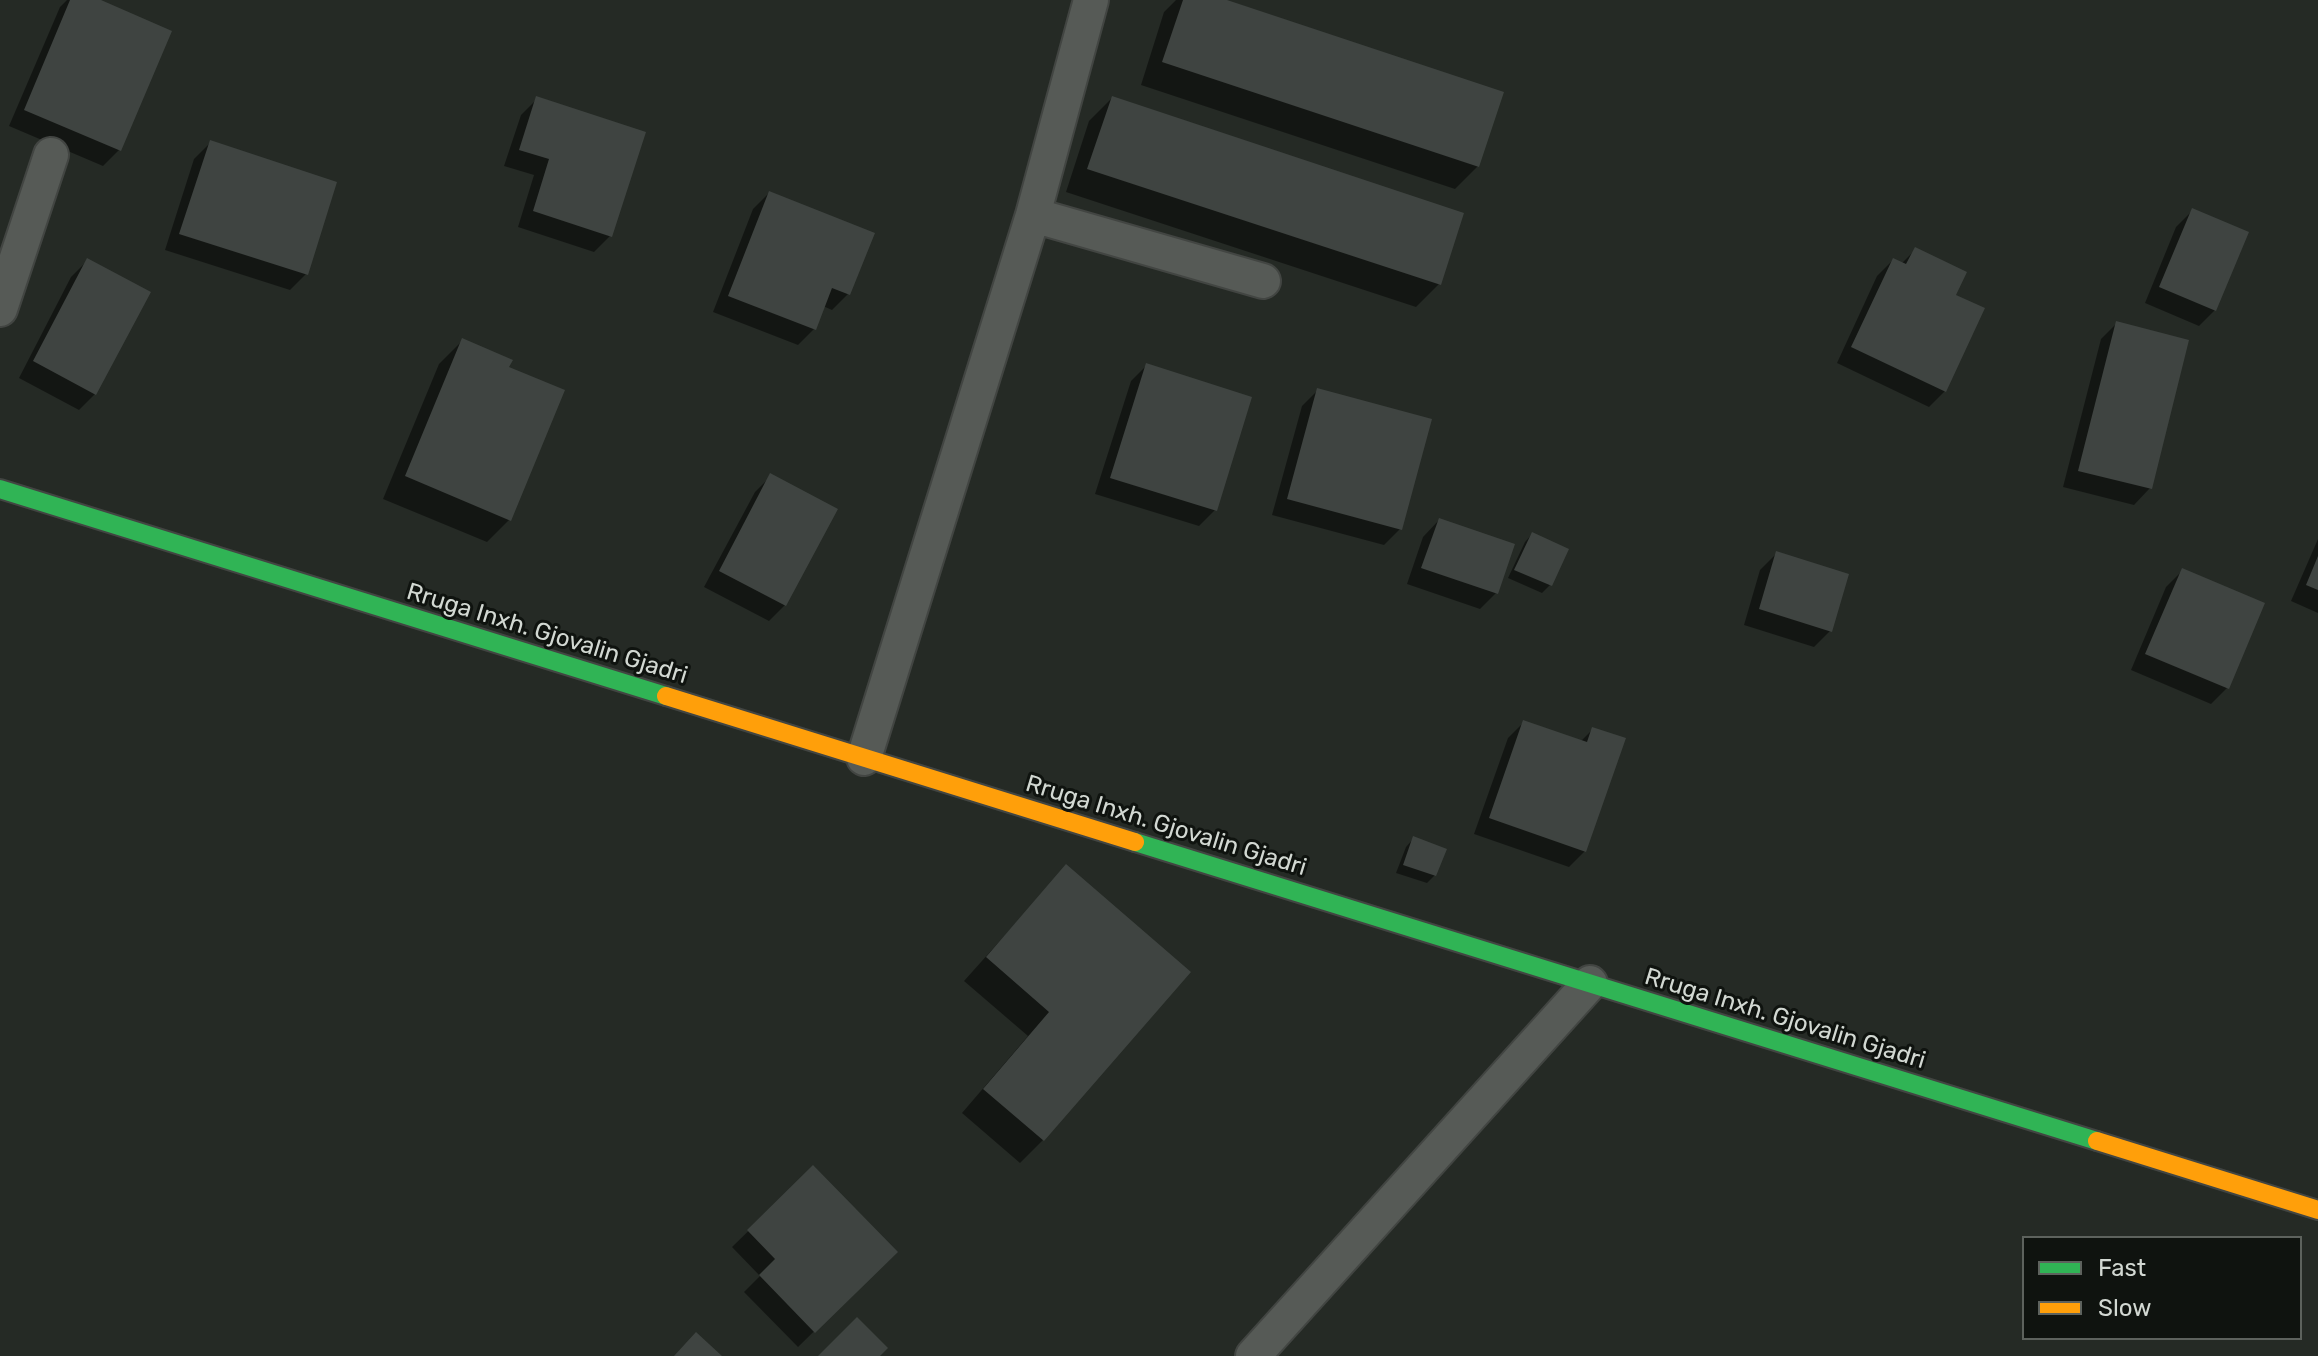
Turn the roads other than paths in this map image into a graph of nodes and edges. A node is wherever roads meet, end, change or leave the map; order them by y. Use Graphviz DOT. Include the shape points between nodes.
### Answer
graph roads {
  1 [pos="1091,0"];
  2 [pos="51,155"];
  3 [pos="1033,215"];
  4 [pos="1263,281"];
  5 [pos="0,309"];
  6 [pos="0,489"];
  7 [pos="864,758"];
  8 [pos="1590,983"];
  9 [pos="2318,1210"];
  10 [pos="1253,1356"];
  1 -- 3 [label="lane"];
  2 -- 5 [label="lane"];
  3 -- 4 [label="lane"];
  3 -- 7 [label="lane"];
  6 -- 7 [label="main road, Rruga Inxh. Gjovalin Gjadri"];
  7 -- 8 [label="main road, Rruga Inxh. Gjovalin Gjadri"];
  8 -- 9 [label="main road, Rruga Inxh. Gjovalin Gjadri"];
  8 -- 10 [label="lane"];
}
